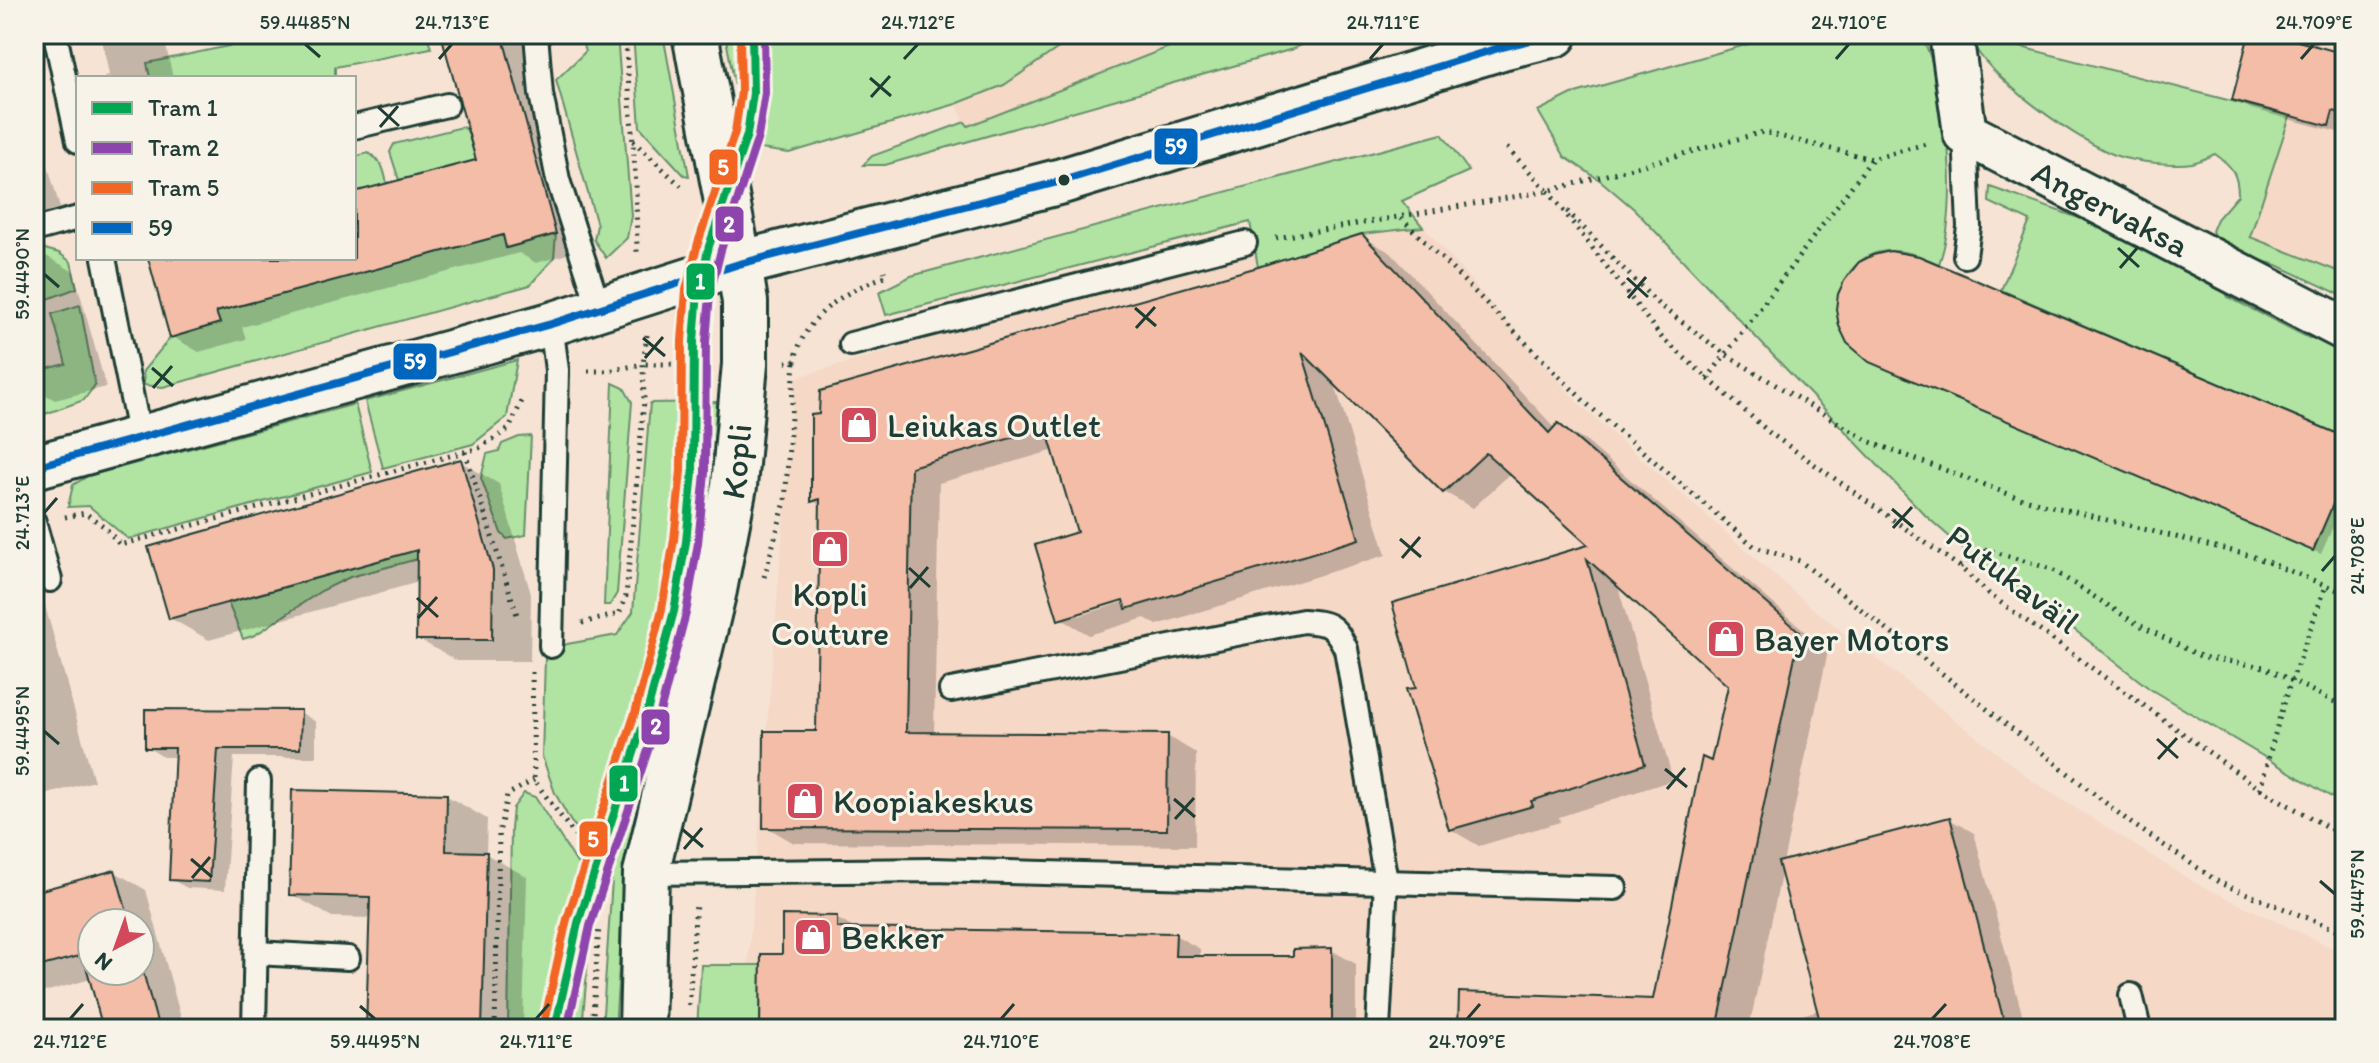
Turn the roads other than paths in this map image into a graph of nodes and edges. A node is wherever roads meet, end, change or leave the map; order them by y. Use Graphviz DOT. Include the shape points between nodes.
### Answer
graph roads {
  1 [pos="55,34"];
  2 [pos="536,34"];
  3 [pos="695,34"];
  4 [pos="1555,34"];
  5 [pos="1951,34"];
  6 [pos="447,105"];
  7 [pos="356,127"];
  8 [pos="76,132"];
  9 [pos="1965,133"];
  10 [pos="76,219"];
  11 [pos="34,230"];
  12 [pos="1245,243"];
  13 [pos="1965,256"];
  14 [pos="104,260"];
  15 [pos="739,264"];
  16 [pos="599,308"];
  17 [pos="551,324"];
  18 [pos="2345,329"];
  19 [pos="851,344"];
  20 [pos="140,438"];
  21 [pos="34,467"];
  22 [pos="34,522"];
  23 [pos="50,580"];
  24 [pos="551,646"];
  25 [pos="951,690"];
  26 [pos="259,781"];
  27 [pos="626,876"];
  28 [pos="1386,881"];
  29 [pos="1615,888"];
  30 [pos="256,953"];
  31 [pos="348,958"];
  32 [pos="2131,995"];
  33 [pos="254,1029"];
  34 [pos="642,1029"];
  35 [pos="1378,1029"];
  36 [pos="2139,1029"];
  1 -- 8 [label="lane"];
  2 -- 16 [label="lane" via="558,180"];
  3 -- 15 [label="street, Kopli"];
  4 -- 15 [label="street" via="1062,181"];
  5 -- 9 [label="street"];
  6 -- 7 [label="lane"];
  9 -- 13 [label="lane"];
  9 -- 18 [label="street, Angervaksa"];
  10 -- 11 [label="lane"];
  12 -- 19 [label="lane"];
  14 -- 20 [label="lane"];
  15 -- 16 [label="street"];
  15 -- 27 [label="street, Kopli" via="745,364 734,486 714,590"];
  16 -- 17 [label="street"];
  17 -- 20 [label="street"];
  17 -- 24 [label="lane" via="557,370"];
  20 -- 21 [label="street"];
  22 -- 23 [label="lane"];
  25 -- 28 [label="lane" via="1303,621 1325,623 1337,630 1346,649"];
  26 -- 30 [label="lane"];
  27 -- 28 [label="lane" via="933,870"];
  27 -- 34 [label="street, Kopli"];
  28 -- 29 [label="lane"];
  28 -- 35 [label="lane"];
  30 -- 31 [label="lane"];
  30 -- 33 [label="lane"];
  32 -- 36 [label="lane"];
}
